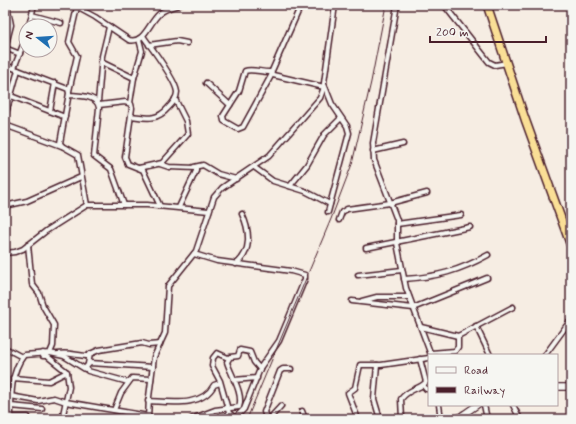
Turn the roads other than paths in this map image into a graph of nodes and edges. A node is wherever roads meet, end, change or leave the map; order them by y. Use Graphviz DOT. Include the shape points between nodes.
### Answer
graph roads {
  1 [pos="7,5"];
  2 [pos="34,5"];
  3 [pos="179,5"];
  4 [pos="301,5"];
  5 [pos="324,5"];
  6 [pos="397,5"];
  7 [pos="444,5"];
  8 [pos="487,5"];
  9 [pos="75,6"];
  10 [pos="334,6"];
  11 [pos="32,15"];
  12 [pos="31,18"];
  13 [pos="61,23"];
  14 [pos="110,27"];
  15 [pos="143,36"];
  16 [pos="139,39"];
  17 [pos="187,43"];
  18 [pos="149,45"];
  19 [pos="5,48"];
  20 [pos="18,53"];
  21 [pos="19,58"];
  22 [pos="101,62"];
  23 [pos="507,63"];
  24 [pos="5,65"];
  25 [pos="16,69"];
  26 [pos="272,73"];
  27 [pos="134,78"];
  28 [pos="54,83"];
  29 [pos="206,83"];
  30 [pos="324,85"];
  31 [pos="69,93"];
  32 [pos="11,96"];
  33 [pos="175,99"];
  34 [pos="130,103"];
  35 [pos="98,104"];
  36 [pos="230,105"];
  37 [pos="50,111"];
  38 [pos="131,116"];
  39 [pos="5,117"];
  40 [pos="65,117"];
  41 [pos="341,118"];
  42 [pos="5,125"];
  43 [pos="403,144"];
  44 [pos="62,146"];
  45 [pos="373,151"];
  46 [pos="160,164"];
  47 [pos="194,167"];
  48 [pos="254,167"];
  49 [pos="139,168"];
  50 [pos="81,177"];
  51 [pos="236,179"];
  52 [pos="290,186"];
  53 [pos="427,193"];
  54 [pos="390,203"];
  55 [pos="330,204"];
  56 [pos="87,205"];
  57 [pos="124,205"];
  58 [pos="5,206"];
  59 [pos="160,206"];
  60 [pos="179,207"];
  61 [pos="209,211"];
  62 [pos="328,212"];
  63 [pos="242,214"];
  64 [pos="461,215"];
  65 [pos="339,220"];
  66 [pos="397,224"];
  67 [pos="470,227"];
  68 [pos="397,243"];
  69 [pos="28,245"];
  70 [pos="571,246"];
  71 [pos="366,248"];
  72 [pos="5,253"];
  73 [pos="194,254"];
  74 [pos="488,255"];
  75 [pos="236,264"];
  76 [pos="402,270"];
  77 [pos="358,275"];
  78 [pos="487,278"];
  79 [pos="404,279"];
  80 [pos="409,297"];
  81 [pos="352,301"];
  82 [pos="359,302"];
  83 [pos="513,307"];
  84 [pos="413,308"];
  85 [pos="570,321"];
  86 [pos="476,326"];
  87 [pos="420,327"];
  88 [pos="458,336"];
  89 [pos="160,344"];
  90 [pos="5,348"];
  91 [pos="50,352"];
  92 [pos="43,353"];
  93 [pos="57,354"];
  94 [pos="430,354"];
  95 [pos="436,354"];
  96 [pos="490,354"];
  97 [pos="546,354"];
  98 [pos="89,356"];
  99 [pos="428,356"];
  100 [pos="22,357"];
  101 [pos="228,358"];
  102 [pos="420,359"];
  103 [pos="88,364"];
  104 [pos="377,365"];
  105 [pos="153,367"];
  106 [pos="85,368"];
  107 [pos="260,368"];
  108 [pos="291,369"];
  109 [pos="67,372"];
  110 [pos="13,378"];
  111 [pos="151,378"];
  112 [pos="257,378"];
  113 [pos="234,380"];
  114 [pos="128,382"];
  115 [pos="220,383"];
  116 [pos="423,385"];
  117 [pos="558,387"];
  118 [pos="571,387"];
  119 [pos="428,389"];
  120 [pos="5,395"];
  121 [pos="11,397"];
  122 [pos="148,401"];
  123 [pos="66,402"];
  124 [pos="11,406"];
  125 [pos="281,406"];
  126 [pos="439,406"];
  127 [pos="475,406"];
  128 [pos="484,406"];
  129 [pos="514,406"];
  130 [pos="227,408"];
  131 [pos="42,409"];
  132 [pos="114,410"];
  133 [pos="302,411"];
  134 [pos="463,414"];
  135 [pos="148,417"];
  136 [pos="11,418"];
  137 [pos="234,418"];
  138 [pos="28,419"];
  139 [pos="62,419"];
  140 [pos="191,419"];
  141 [pos="268,419"];
  142 [pos="305,419"];
  143 [pos="358,419"];
  144 [pos="380,419"];
  145 [pos="402,419"];
  146 [pos="441,419"];
  147 [pos="457,419"];
  148 [pos="467,419"];
  149 [pos="487,419"];
  150 [pos="520,419"];
  1 -- 19 [label="street" via="11,25"];
  2 -- 11 [label="street"];
  3 -- 15 [label="street" via="159,14"];
  4 -- 26 [label="street"];
  5 -- 10 [label="street"];
  6 -- 45 [label="street"];
  7 -- 23 [label="street" via="489,62 495,65"];
  8 -- 23 [label="highway"];
  9 -- 14 [label="street"];
  9 -- 31 [label="street" via="69,42 77,56"];
  10 -- 30 [label="street"];
  11 -- 12 [label="street"];
  11 -- 13 [label="street"];
  14 -- 16 [label="street" via="129,40"];
  14 -- 22 [label="street"];
  15 -- 16 [label="street"];
  15 -- 18 [label="street"];
  16 -- 27 [label="street" via="142,51"];
  17 -- 18 [label="street" via="179,41"];
  18 -- 33 [label="street" via="175,85"];
  19 -- 20 [label="street"];
  21 -- 25 [label="street"];
  22 -- 27 [label="street"];
  22 -- 35 [label="street"];
  23 -- 70 [label="highway"];
  24 -- 25 [label="street"];
  25 -- 28 [label="street"];
  25 -- 32 [label="street"];
  26 -- 30 [label="street"];
  26 -- 36 [label="street" via="245,71 239,91"];
  26 -- 36 [label="street" via="242,128 223,120"];
  27 -- 34 [label="street"];
  28 -- 31 [label="street" via="67,88"];
  28 -- 37 [label="street"];
  29 -- 36 [label="street"];
  30 -- 41 [label="street"];
  30 -- 48 [label="street" via="322,95 316,103 269,156"];
  31 -- 35 [label="street" via="94,99"];
  31 -- 40 [label="street"];
  32 -- 37 [label="street"];
  32 -- 39 [label="street"];
  33 -- 38 [label="street" via="156,118"];
  33 -- 46 [label="street" via="186,121 188,134"];
  34 -- 35 [label="street"];
  34 -- 38 [label="street"];
  35 -- 57 [label="street" via="94,156 111,169"];
  37 -- 40 [label="street"];
  38 -- 49 [label="street" via="125,157 128,164"];
  40 -- 44 [label="street" via="60,143"];
  41 -- 52 [label="street" via="324,135 307,165"];
  41 -- 55 [label="street" via="349,130 348,138"];
  42 -- 44 [label="street"];
  43 -- 45 [label="street"];
  44 -- 50 [label="street" via="78,155"];
  45 -- 54 [label="street" via="378,175"];
  46 -- 47 [label="street" via="168,167"];
  46 -- 49 [label="street"];
  47 -- 51 [label="street" via="203,165 218,174"];
  47 -- 60 [label="street" via="196,171"];
  48 -- 51 [label="street"];
  48 -- 52 [label="street" via="273,181"];
  49 -- 59 [label="street" via="145,173"];
  50 -- 56 [label="street"];
  50 -- 58 [label="street" via="27,201"];
  51 -- 61 [label="street" via="217,193"];
  52 -- 55 [label="street"];
  53 -- 54 [label="street"];
  54 -- 65 [label="street" via="347,209 342,212"];
  54 -- 66 [label="street"];
  55 -- 62 [label="street"];
  56 -- 57 [label="street"];
  56 -- 69 [label="street"];
  57 -- 59 [label="street"];
  59 -- 60 [label="street"];
  60 -- 61 [label="street"];
  61 -- 73 [label="street"];
  63 -- 75 [label="street" via="248,230 248,240 245,255"];
  64 -- 66 [label="street"];
  66 -- 68 [label="street"];
  67 -- 68 [label="street"];
  68 -- 71 [label="street"];
  68 -- 76 [label="street"];
  69 -- 72 [label="street" via="19,251"];
  69 -- 91 [label="street" via="32,284 54,325 54,346"];
  73 -- 75 [label="street"];
  73 -- 89 [label="street" via="169,283 165,333"];
  74 -- 79 [label="street" via="451,272 428,278"];
  75 -- 107 [label="street" via="291,271 305,276 279,341"];
  76 -- 77 [label="street"];
  76 -- 79 [label="street"];
  78 -- 84 [label="street"];
  79 -- 80 [label="street"];
  80 -- 82 [label="street" via="377,297"];
  80 -- 84 [label="street"];
  81 -- 82 [label="street"];
  82 -- 84 [label="street"];
  83 -- 86 [label="street"];
  84 -- 87 [label="street"];
  85 -- 97 [label="street"];
  86 -- 88 [label="street"];
  86 -- 96 [label="street"];
  87 -- 88 [label="street"];
  87 -- 94 [label="street"];
  88 -- 95 [label="street" via="458,347 455,351"];
  89 -- 98 [label="street" via="142,343 99,350"];
  89 -- 105 [label="street"];
  90 -- 100 [label="street"];
  91 -- 92 [label="street"];
  91 -- 93 [label="street"];
  92 -- 100 [label="street" via="27,354"];
  92 -- 109 [label="street" via="43,356 47,356"];
  93 -- 98 [label="street"];
  93 -- 106 [label="street"];
  98 -- 103 [label="street"];
  99 -- 102 [label="street"];
  100 -- 110 [label="street"];
  101 -- 107 [label="street" via="238,356 240,350 248,351"];
  101 -- 113 [label="street"];
  101 -- 115 [label="street" via="217,353 213,358 212,366"];
  102 -- 104 [label="street"];
  102 -- 116 [label="street" via="426,382"];
  103 -- 105 [label="street"];
  103 -- 106 [label="street"];
  104 -- 143 [label="street" via="360,364 355,388 349,391 348,396"];
  104 -- 144 [label="street" via="374,399"];
  105 -- 111 [label="street"];
  106 -- 114 [label="street"];
  107 -- 112 [label="street"];
  108 -- 141 [label="street" via="280,371 264,412"];
  109 -- 110 [label="street" via="49,381"];
  109 -- 123 [label="street" via="69,384"];
  110 -- 121 [label="street"];
  111 -- 114 [label="street" via="134,376"];
  111 -- 122 [label="street"];
  112 -- 113 [label="street"];
  112 -- 137 [label="street" via="244,409"];
  113 -- 130 [label="street" via="240,405"];
  114 -- 132 [label="street"];
  115 -- 122 [label="street" via="214,385 205,397 186,402"];
  115 -- 130 [label="street"];
  116 -- 119 [label="street"];
  116 -- 145 [label="street" via="410,389 403,396 400,404"];
  117 -- 118 [label="main road"];
  120 -- 121 [label="street"];
  121 -- 123 [label="street" via="38,401 54,398"];
  121 -- 124 [label="street"];
  122 -- 135 [label="street"];
  123 -- 132 [label="street"];
  123 -- 139 [label="street"];
  124 -- 131 [label="street"];
  124 -- 136 [label="street"];
  125 -- 141 [label="street"];
  126 -- 146 [label="street"];
  127 -- 134 [label="main road"];
  128 -- 149 [label="street"];
  129 -- 150 [label="street"];
  130 -- 137 [label="street"];
  130 -- 140 [label="street"];
  132 -- 135 [label="street"];
  133 -- 142 [label="street"];
  134 -- 147 [label="main road"];
  134 -- 148 [label="street"];
  136 -- 138 [label="street"];
}
